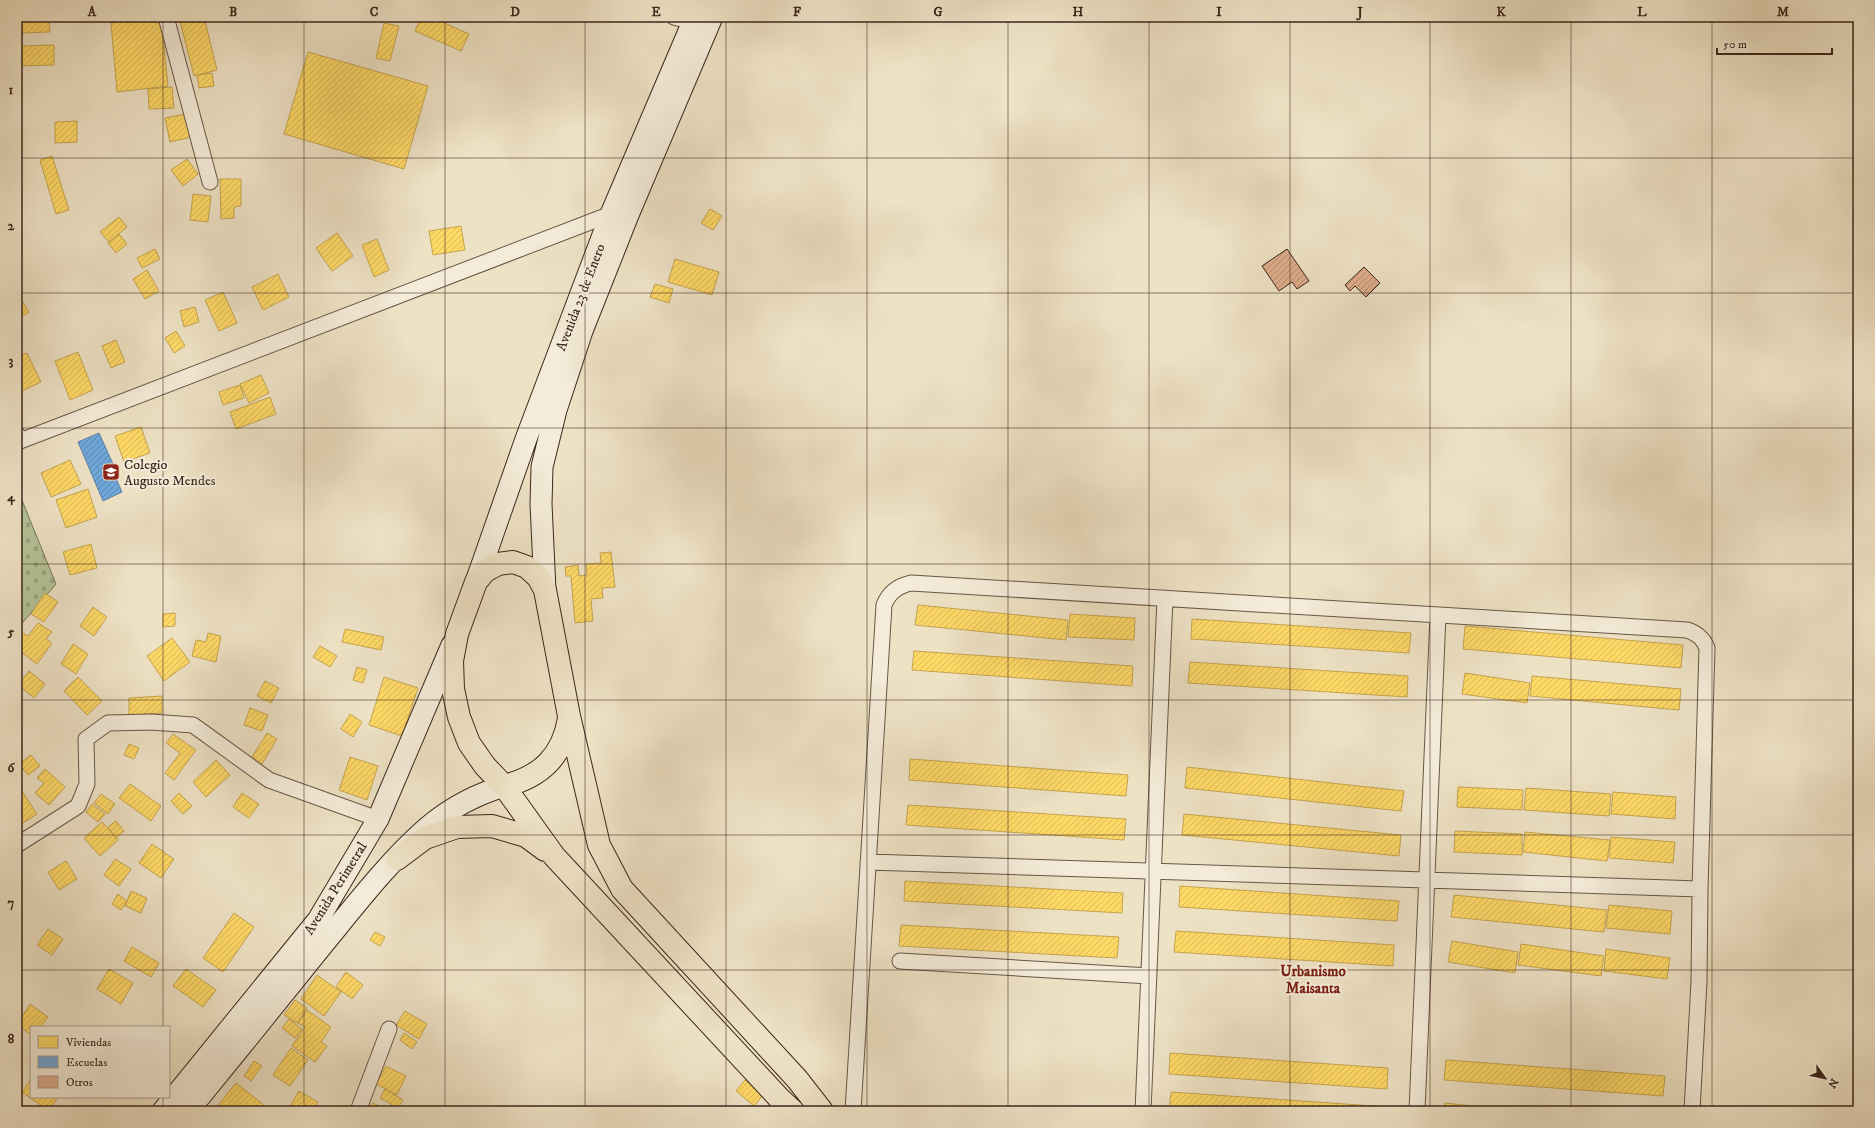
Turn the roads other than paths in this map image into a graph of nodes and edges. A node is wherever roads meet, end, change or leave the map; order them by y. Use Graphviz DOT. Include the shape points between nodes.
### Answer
graph roads {
  1 [pos="166,17"];
  2 [pos="712,17"];
  3 [pos="687,19"];
  4 [pos="210,182"];
  5 [pos="611,214"];
  6 [pos="17,434"];
  7 [pos="476,582"];
  8 [pos="545,590"];
  9 [pos="1164,598"];
  10 [pos="1438,614"];
  11 [pos="457,634"];
  12 [pos="569,716"];
  13 [pos="504,786"];
  14 [pos="378,818"];
  15 [pos="17,845"];
  16 [pos="554,856"];
  17 [pos="396,859"];
  18 [pos="868,862"];
  19 [pos="1153,872"];
  20 [pos="1426,880"];
  21 [pos="1700,889"];
  22 [pos="900,961"];
  23 [pos="1149,976"];
  24 [pos="389,1028"];
  25 [pos="163,1111"];
  26 [pos="188,1111"];
  27 [pos="358,1111"];
  28 [pos="794,1111"];
  29 [pos="822,1111"];
  30 [pos="853,1111"];
  31 [pos="1143,1111"];
  32 [pos="1417,1111"];
  33 [pos="1692,1111"];
  1 -- 4 [label="street"];
  2 -- 8 [label="main road, Avenida 23 de Enero" via="628,215 582,331 556,410 542,467"];
  3 -- 5 [label="main road, Avenida 23 de Enero"];
  5 -- 6 [label="street" via="20,441"];
  5 -- 7 [label="main road, Avenida 23 de Enero"];
  7 -- 8 [label="highway" via="485,570 498,564 513,562 533,572"];
  7 -- 11 [label="highway"];
  8 -- 12 [label="highway"];
  9 -- 10 [label="street"];
  9 -- 18 [label="street" via="911,583 891,592 884,605"];
  9 -- 19 [label="street"];
  10 -- 20 [label="street"];
  10 -- 21 [label="street" via="1687,630 1701,638 1707,648"];
  11 -- 13 [label="highway" via="452,661 453,689 459,717 469,743 485,766"];
  11 -- 14 [label="main road, Avenida Perimetral"];
  12 -- 13 [label="highway" via="563,741 549,763 529,778"];
  12 -- 29 [label="highway" via="599,845 622,889 797,1078"];
  13 -- 16 [label="highway"];
  13 -- 17 [label="main road, Avenida Perimetral" via="481,793 455,807 432,824"];
  14 -- 15 [label="street" via="269,780 193,725 151,722 108,723 86,739 87,784 78,806"];
  14 -- 25 [label="main road, Avenida Perimetral" via="318,920"];
  16 -- 17 [label="highway" via="526,836 485,826 458,827 425,838"];
  16 -- 28 [label="highway" via="779,1098"];
  17 -- 26 [label="main road, Avenida Perimetral" via="342,921"];
  18 -- 19 [label="street"];
  18 -- 30 [label="street"];
  19 -- 20 [label="street"];
  19 -- 23 [label="street"];
  20 -- 21 [label="street"];
  20 -- 32 [label="street"];
  21 -- 33 [label="street" via="1699,982"];
  22 -- 23 [label="street"];
  23 -- 31 [label="street"];
  24 -- 27 [label="street"];
}
